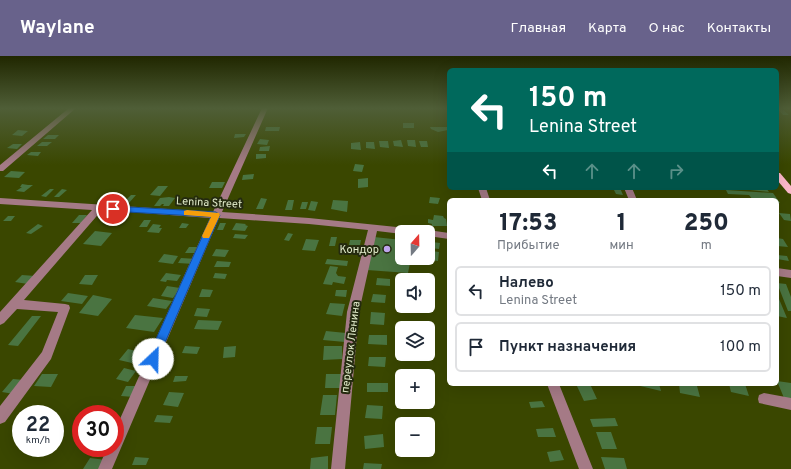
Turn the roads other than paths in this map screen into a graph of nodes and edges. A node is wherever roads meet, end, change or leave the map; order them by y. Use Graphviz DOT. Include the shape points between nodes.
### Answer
graph roads {
  1 [pos="50,127"];
  2 [pos="256,127"];
  3 [pos="0,169"];
  4 [pos="779,177"];
  5 [pos="791,191"];
  6 [pos="0,201"];
  7 [pos="99,208"];
  8 [pos="216,215"];
  9 [pos="373,227"];
  10 [pos="395,230"];
  11 [pos="435,234"];
  12 [pos="447,236"];
  13 [pos="779,272"];
  14 [pos="791,274"];
  15 [pos="14,304"];
  16 [pos="0,320"];
  17 [pos="554,386"];
  18 [pos="764,399"];
  19 [pos="791,404"];
  20 [pos="0,417"];
  21 [pos="124,426"];
  22 [pos="110,457"];
  23 [pos="105,469"];
  24 [pos="338,469"];
  25 [pos="586,469"];
  1 -- 3 [label="street"];
  2 -- 8 [label="street"];
  4 -- 5 [label="main road"];
  6 -- 7 [label="street, Lenina Street"];
  7 -- 8 [label="street, Lenina Street"];
  7 -- 15 [label="street"];
  8 -- 9 [label="street, Lenina Street"];
  8 -- 21 [label="street"];
  9 -- 10 [label="street, Lenina Street"];
  9 -- 24 [label="street, переулок Ленина" via="353,312"];
  11 -- 12 [label="street"];
  13 -- 14 [label="street"];
  15 -- 16 [label="street"];
  15 -- 20 [label="street" via="65,308 47,355"];
  17 -- 25 [label="street"];
  18 -- 19 [label="street"];
  22 -- 23 [label="street"];
}
